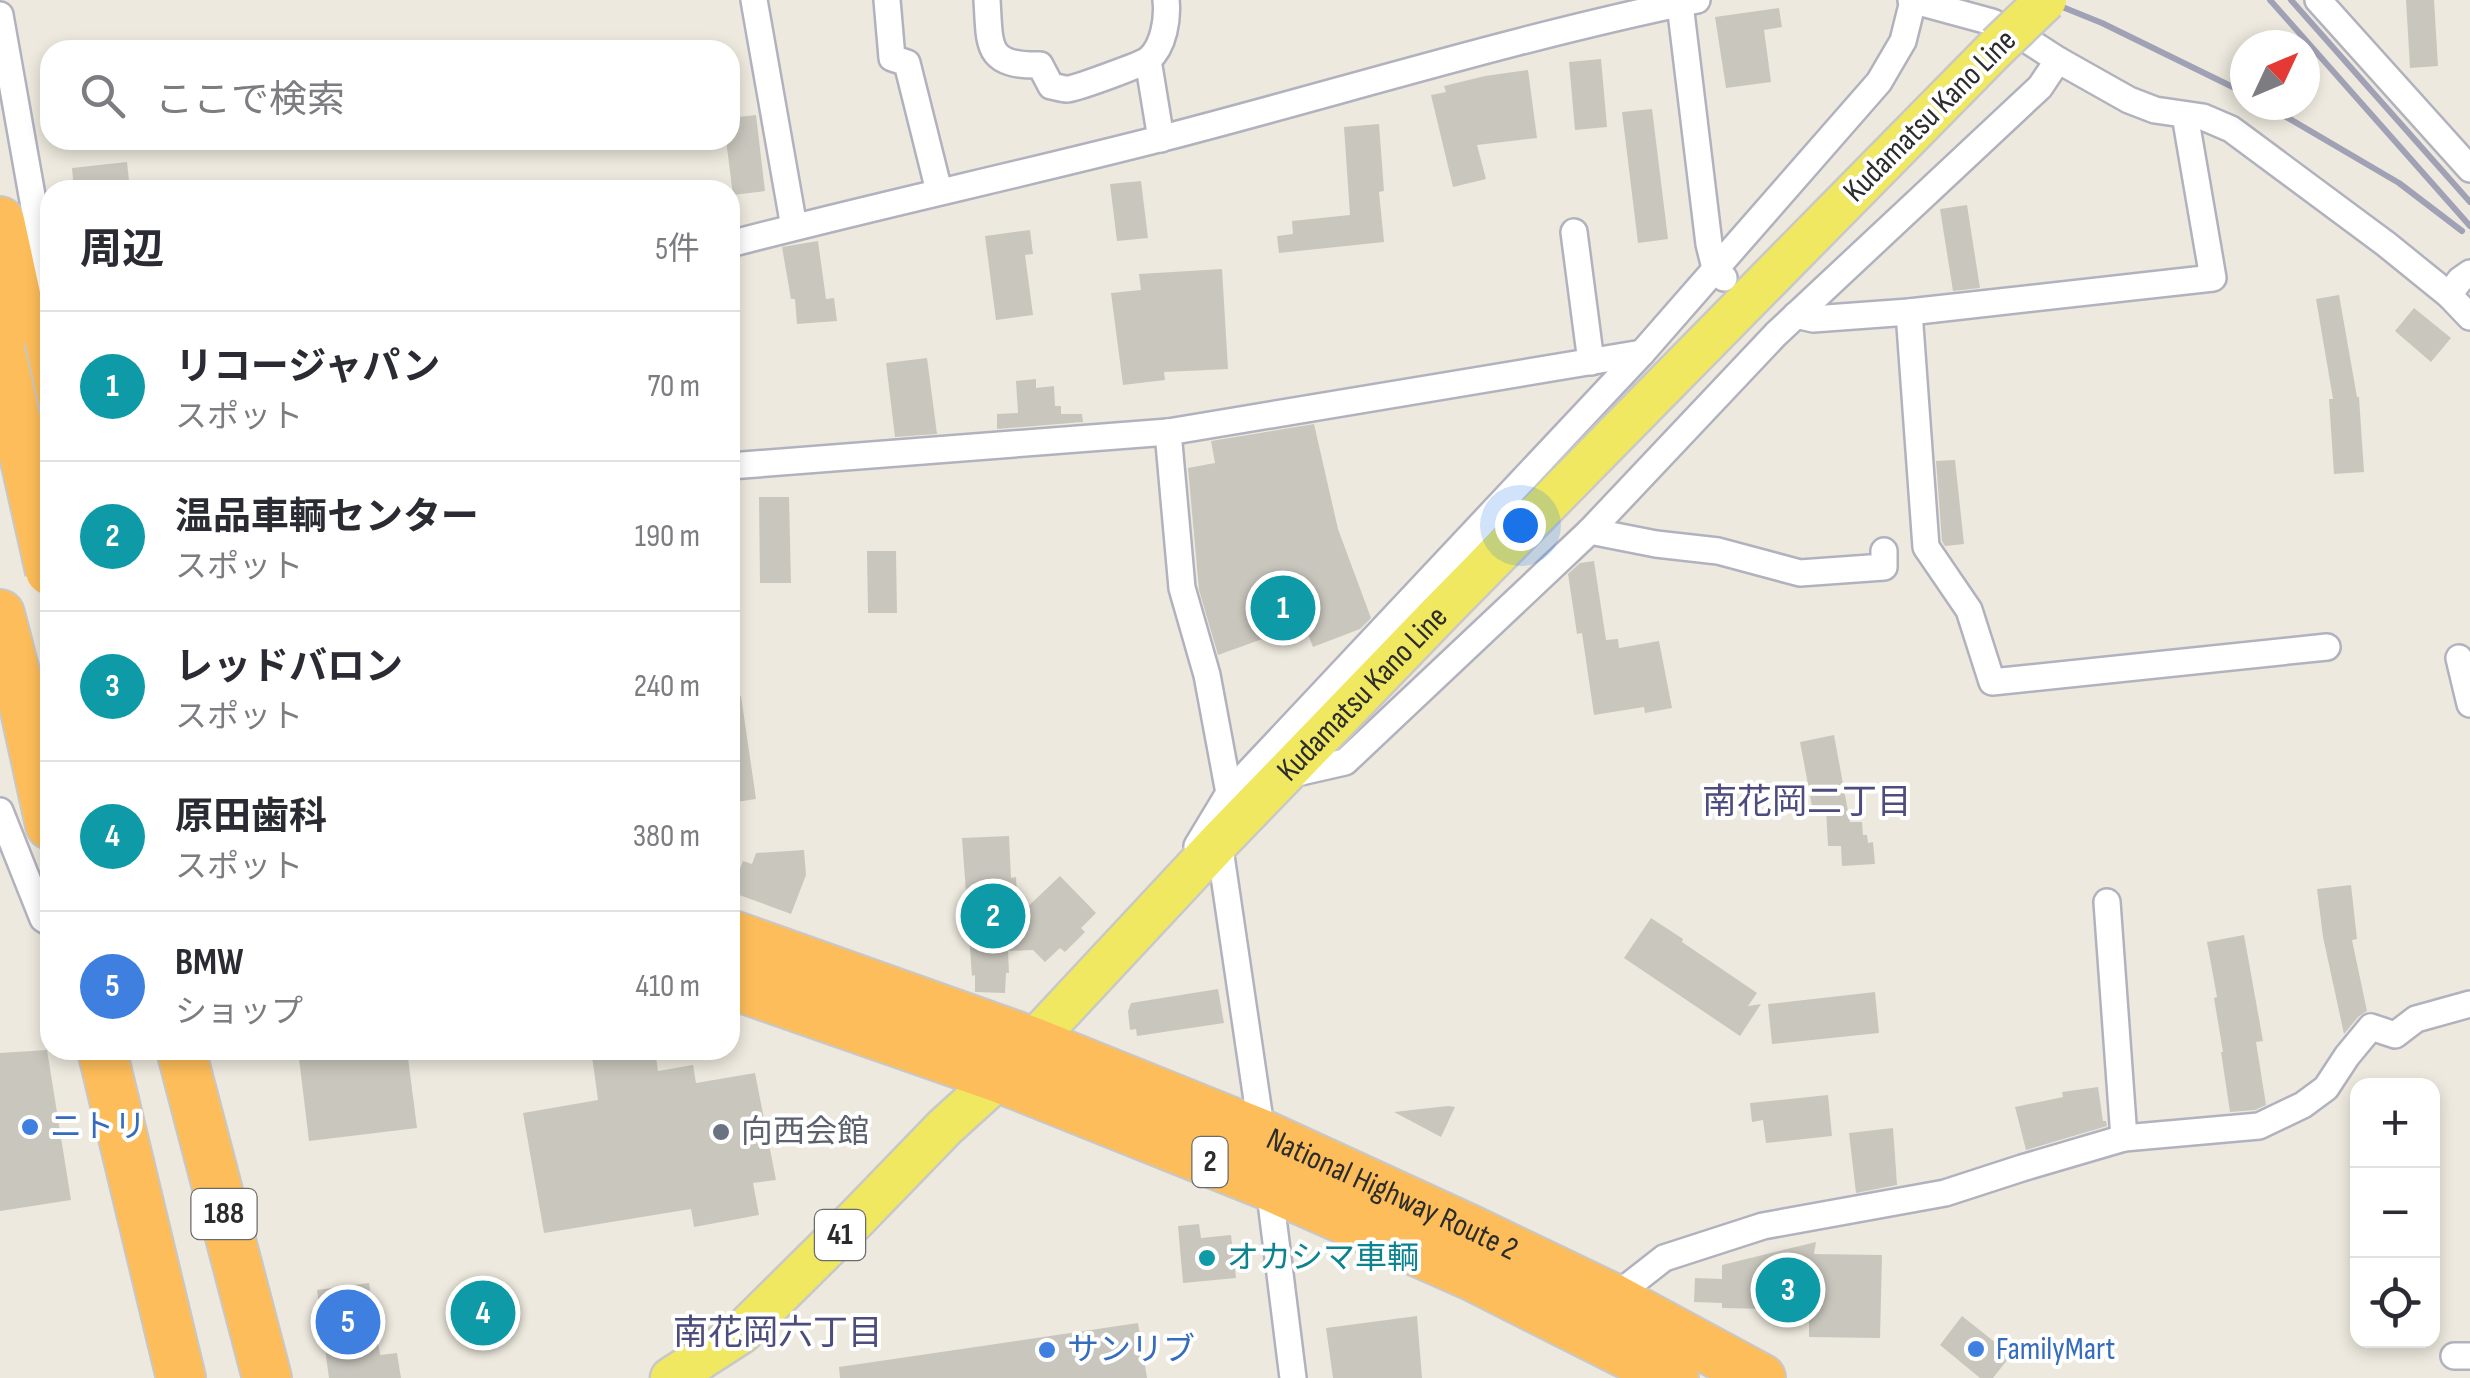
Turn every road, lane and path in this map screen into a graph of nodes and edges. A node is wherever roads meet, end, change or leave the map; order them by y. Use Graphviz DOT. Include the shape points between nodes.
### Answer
graph roads {
  1 [pos="754,0"];
  2 [pos="887,0"];
  3 [pos="986,0"];
  4 [pos="1166,0"];
  5 [pos="1912,0"];
  6 [pos="2046,0"];
  7 [pos="2318,0"];
  8 [pos="1689,2"];
  9 [pos="0,15"];
  10 [pos="1148,60"];
  11 [pos="2058,60"];
  12 [pos="2186,116"];
  13 [pos="1161,138"];
  14 [pos="2470,170"];
  15 [pos="939,191"];
  16 [pos="0,221"];
  17 [pos="794,227"];
  18 [pos="1574,232"];
  19 [pos="40,241"];
  20 [pos="740,241"];
  21 [pos="2470,272"];
  22 [pos="1720,274"];
  23 [pos="2450,295"];
  24 [pos="1909,312"];
  25 [pos="1796,315"];
  26 [pos="2470,316"];
  27 [pos="20,348"];
  28 [pos="1642,353"];
  29 [pos="1591,362"];
  30 [pos="40,417"];
  31 [pos="1168,432"];
  32 [pos="740,465"];
  33 [pos="40,497"];
  34 [pos="1590,531"];
  35 [pos="1884,551"];
  36 [pos="0,614"];
  37 [pos="2328,647"];
  38 [pos="2459,658"];
  39 [pos="2470,704"];
  40 [pos="40,710"];
  41 [pos="1284,776"];
  42 [pos="1228,793"];
  43 [pos="0,811"];
  44 [pos="1219,842"];
  45 [pos="1167,897"];
  46 [pos="2106,902"];
  47 [pos="40,911"];
  48 [pos="740,938"];
  49 [pos="740,988"];
  50 [pos="2470,1004"];
  51 [pos="1031,1041"];
  52 [pos="104,1060"];
  53 [pos="162,1060"];
  54 [pos="184,1060"];
  55 [pos="998,1078"];
  56 [pos="1262,1134"];
  57 [pos="2124,1138"];
  58 [pos="1269,1186"];
  59 [pos="1613,1298"];
  60 [pos="181,1378"];
  61 [pos="236,1378"];
  62 [pos="267,1378"];
  63 [pos="671,1378"];
  64 [pos="1293,1378"];
  65 [pos="1674,1378"];
  66 [pos="1761,1378"];
  1 -- 17 [label="street"];
  2 -- 15 [label="street" via="892,58 906,62"];
  3 -- 10 [label="street" via="990,47 1019,65 1040,65 1051,86 1070,89"];
  4 -- 10 [label="street" via="1160,43"];
  5 -- 11 [label="street" via="1992,22"];
  5 -- 22 [label="street" via="1903,41 1879,82"];
  6 -- 41 [label="main road, Kudamatsu Kano Line / 41, bridge"];
  7 -- 14 [label="street"];
  8 -- 13 [label="street"];
  8 -- 22 [label="street" via="1709,244"];
  9 -- 19 [label="street"];
  10 -- 13 [label="street"];
  11 -- 12 [label="street" via="2129,100"];
  11 -- 25 [label="street" via="2040,88"];
  12 -- 23 [label="street" via="2231,129"];
  12 -- 24 [label="street" via="2213,278"];
  13 -- 15 [label="street"];
  15 -- 17 [label="street"];
  16 -- 27 [label="highway"];
  17 -- 20 [label="street"];
  18 -- 29 [label="street"];
  21 -- 23 [label="street"];
  22 -- 28 [label="street"];
  23 -- 26 [label="street"];
  24 -- 25 [label="street"];
  24 -- 37 [label="street" via="1926,548 1969,610 1992,682"];
  25 -- 34 [label="street" via="1770,327"];
  27 -- 30 [label="highway"];
  27 -- 33 [label="highway, bridge"];
  28 -- 29 [label="street"];
  28 -- 42 [label="street"];
  29 -- 31 [label="street"];
  31 -- 32 [label="street"];
  31 -- 42 [label="street" via="1182,588 1207,675"];
  34 -- 35 [label="street" via="1800,572 1884,568"];
  34 -- 41 [label="street" via="1345,762"];
  36 -- 40 [label="highway"];
  38 -- 39 [label="street"];
  41 -- 44 [label="main road, Kudamatsu Kano Line / 41"];
  42 -- 45 [label="street"];
  43 -- 47 [label="street"];
  44 -- 45 [label="main road, Kudamatsu Kano Line / 41"];
  44 -- 56 [label="street"];
  45 -- 51 [label="main road, Kudamatsu Kano Line / 41"];
  46 -- 57 [label="street"];
  48 -- 51 [label="highway, National Highway Route 2 / 2"];
  49 -- 55 [label="highway, National Highway Route 2 / 2"];
  50 -- 57 [label="street" via="2416,1019 2394,1034 2371,1027 2326,1088 2259,1126"];
  51 -- 55 [label="main road, Kudamatsu Kano Line / 41"];
  51 -- 56 [label="highway, National Highway Route 2 / 2"];
  52 -- 60 [label="highway, 188"];
  53 -- 61 [label="highway, 188"];
  54 -- 62 [label="highway, 188"];
  55 -- 58 [label="highway, National Highway Route 2 / 2"];
  55 -- 63 [label="main road, Kudamatsu Kano Line / 41" via="741,1333"];
  56 -- 59 [label="highway, National Highway Route 2 / 2"];
  57 -- 59 [label="street" via="1945,1193 1763,1226 1664,1258"];
  58 -- 64 [label="street"];
  58 -- 65 [label="highway, National Highway Route 2 / 2" via="1474,1277"];
  59 -- 66 [label="highway, National Highway Route 2 / 2"];
}
